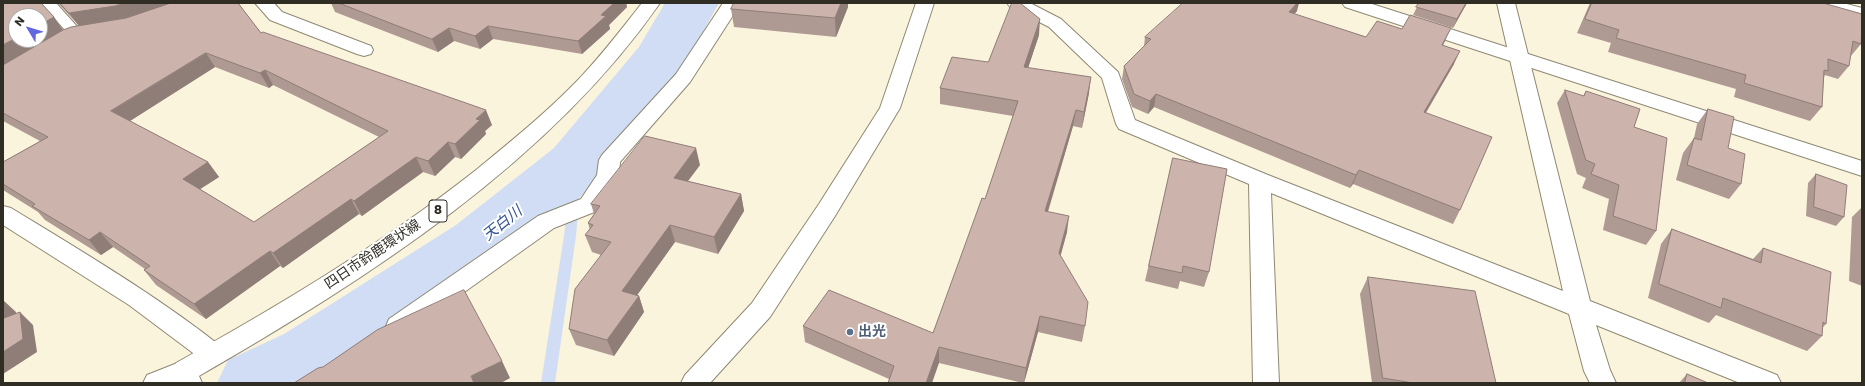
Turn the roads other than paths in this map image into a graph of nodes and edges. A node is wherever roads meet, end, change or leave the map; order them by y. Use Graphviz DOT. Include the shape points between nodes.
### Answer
graph roads {
  1 [pos="48,3"];
  2 [pos="264,3"];
  3 [pos="651,3"];
  4 [pos="732,3"];
  5 [pos="925,3"];
  6 [pos="1016,3"];
  7 [pos="1351,3"];
  8 [pos="1506,3"];
  9 [pos="1823,3"];
  10 [pos="1862,14"];
  11 [pos="84,34"];
  12 [pos="59,43"];
  13 [pos="364,50"];
  14 [pos="1520,59"];
  15 [pos="1862,169"];
  16 [pos="1260,180"];
  17 [pos="3,214"];
  18 [pos="1579,307"];
  19 [pos="383,337"];
  20 [pos="214,355"];
  21 [pos="187,377"];
  22 [pos="156,383"];
  23 [pos="694,383"];
  24 [pos="1266,383"];
  25 [pos="1603,383"];
  26 [pos="1768,383"];
  1 -- 11 [label="lane"];
  2 -- 13 [label="street" via="276,16"];
  3 -- 20 [label="street, 四日市鈴鹿環状線 / 8" via="592,77 535,132 490,170 439,210 344,276 287,313"];
  4 -- 19 [label="street" via="683,78 610,160 608,176 588,205 546,222"];
  5 -- 23 [label="street" via="890,108 761,310"];
  6 -- 16 [label="street" via="1055,23 1111,76 1126,124"];
  7 -- 14 [label="street"];
  8 -- 14 [label="street"];
  9 -- 10 [label="street"];
  11 -- 12 [label="street"];
  14 -- 15 [label="street"];
  14 -- 18 [label="street"];
  16 -- 18 [label="street"];
  16 -- 24 [label="street"];
  17 -- 20 [label="street" via="75,258 189,335"];
  18 -- 25 [label="street" via="1597,371"];
  18 -- 26 [label="street"];
  20 -- 21 [label="street, 四日市鈴鹿環状線 / 8"];
  21 -- 22 [label="street, 四日市鈴鹿環状線"];
}
